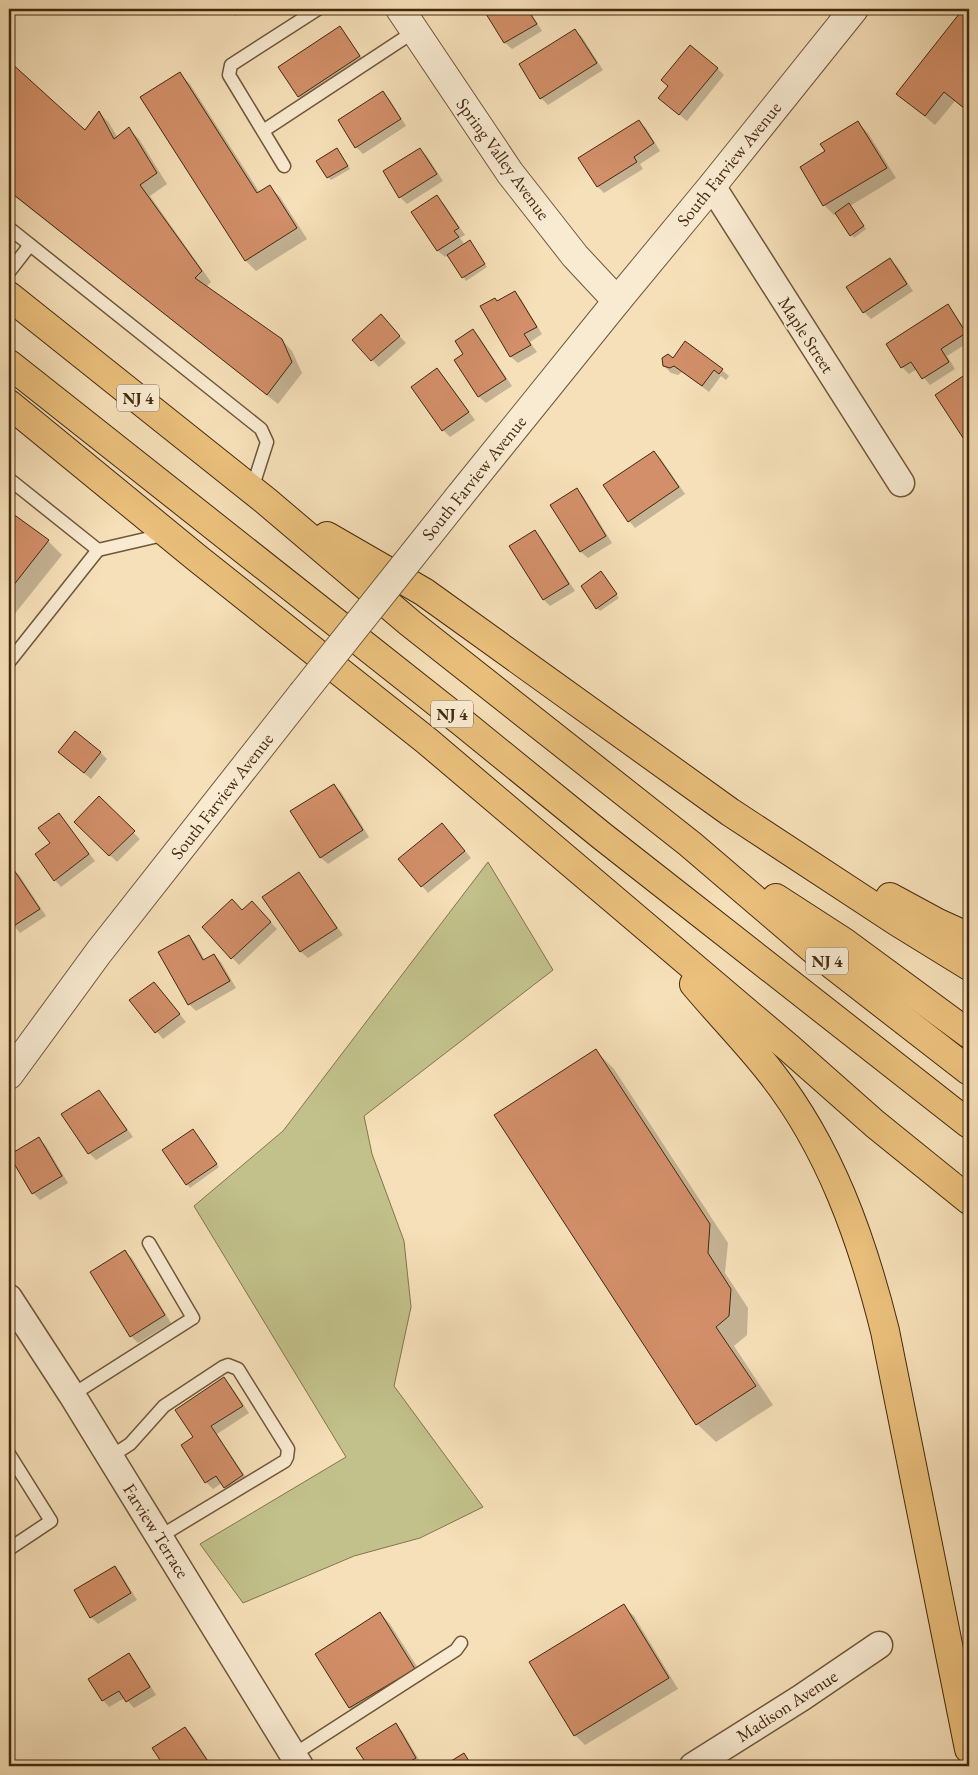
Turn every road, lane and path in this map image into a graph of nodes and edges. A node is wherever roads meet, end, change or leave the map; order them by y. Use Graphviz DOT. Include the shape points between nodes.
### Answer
graph roads {
  1 [pos="318,9"];
  2 [pos="400,9"];
  3 [pos="854,9"];
  4 [pos="415,32"];
  5 [pos="263,131"];
  6 [pos="284,166"];
  7 [pos="712,186"];
  8 [pos="9,228"];
  9 [pos="30,245"];
  10 [pos="9,272"];
  11 [pos="9,296"];
  12 [pos="617,301"];
  13 [pos="9,364"];
  14 [pos="9,404"];
  15 [pos="9,479"];
  16 [pos="901,483"];
  17 [pos="259,495"];
  18 [pos="168,534"];
  19 [pos="98,550"];
  20 [pos="9,662"];
  21 [pos="730,812"];
  22 [pos="690,844"];
  23 [pos="650,931"];
  24 [pos="969,937"];
  25 [pos="969,966"];
  26 [pos="969,1034"];
  27 [pos="10,1070"];
  28 [pos="969,1072"];
  29 [pos="969,1124"];
  30 [pos="969,1200"];
  31 [pos="149,1243"];
  32 [pos="9,1298"];
  33 [pos="16,1325"];
  34 [pos="72,1395"];
  35 [pos="9,1454"];
  36 [pos="110,1457"];
  37 [pos="159,1538"];
  38 [pos="9,1549"];
  39 [pos="461,1643"];
  40 [pos="879,1645"];
  41 [pos="969,1749"];
  42 [pos="297,1760"];
  43 [pos="693,1766"];
  1 -- 5 [label="lane" via="232,65 229,75"];
  2 -- 4 [label="street, Spring Valley Avenue"];
  3 -- 7 [label="street, South Farview Avenue"];
  4 -- 5 [label="lane"];
  4 -- 12 [label="street, Spring Valley Avenue" via="504,165 576,256"];
  5 -- 6 [label="lane"];
  7 -- 12 [label="street, South Farview Avenue"];
  7 -- 16 [label="street, Maple Street"];
  8 -- 9 [label="lane"];
  9 -- 10 [label="lane"];
  9 -- 17 [label="lane" via="261,429 267,442"];
  11 -- 17 [label="highway, NJ 4"];
  12 -- 27 [label="street, South Farview Avenue, bridge" via="302,694"];
  13 -- 29 [label="highway, NJ 4"];
  14 -- 18 [label="highway"];
  15 -- 19 [label="lane"];
  17 -- 21 [label="highway" via="424,592"];
  17 -- 22 [label="highway, NJ 4" via="410,623"];
  18 -- 19 [label="lane"];
  18 -- 23 [label="highway" via="427,741"];
  19 -- 20 [label="lane"];
  21 -- 24 [label="highway"];
  21 -- 25 [label="highway" via="896,922"];
  22 -- 26 [label="highway" via="844,942"];
  22 -- 28 [label="highway, NJ 4" via="821,956"];
  23 -- 30 [label="highway"];
  23 -- 41 [label="highway" via="771,1073 789,1099 817,1144 856,1231 885,1331"];
  31 -- 34 [label="lane" via="193,1318"];
  32 -- 33 [label="street, Farview Terrace"];
  33 -- 34 [label="street, Farview Terrace"];
  34 -- 36 [label="street, Farview Terrace"];
  35 -- 38 [label="lane" via="51,1521"];
  36 -- 37 [label="street, Farview Terrace"];
  36 -- 37 [label="lane" via="130,1444 164,1406 228,1365 238,1369 288,1449 285,1461"];
  37 -- 42 [label="street, Farview Terrace"];
  39 -- 42 [label="lane" via="456,1650"];
  40 -- 43 [label="street, Madison Avenue"];
}
